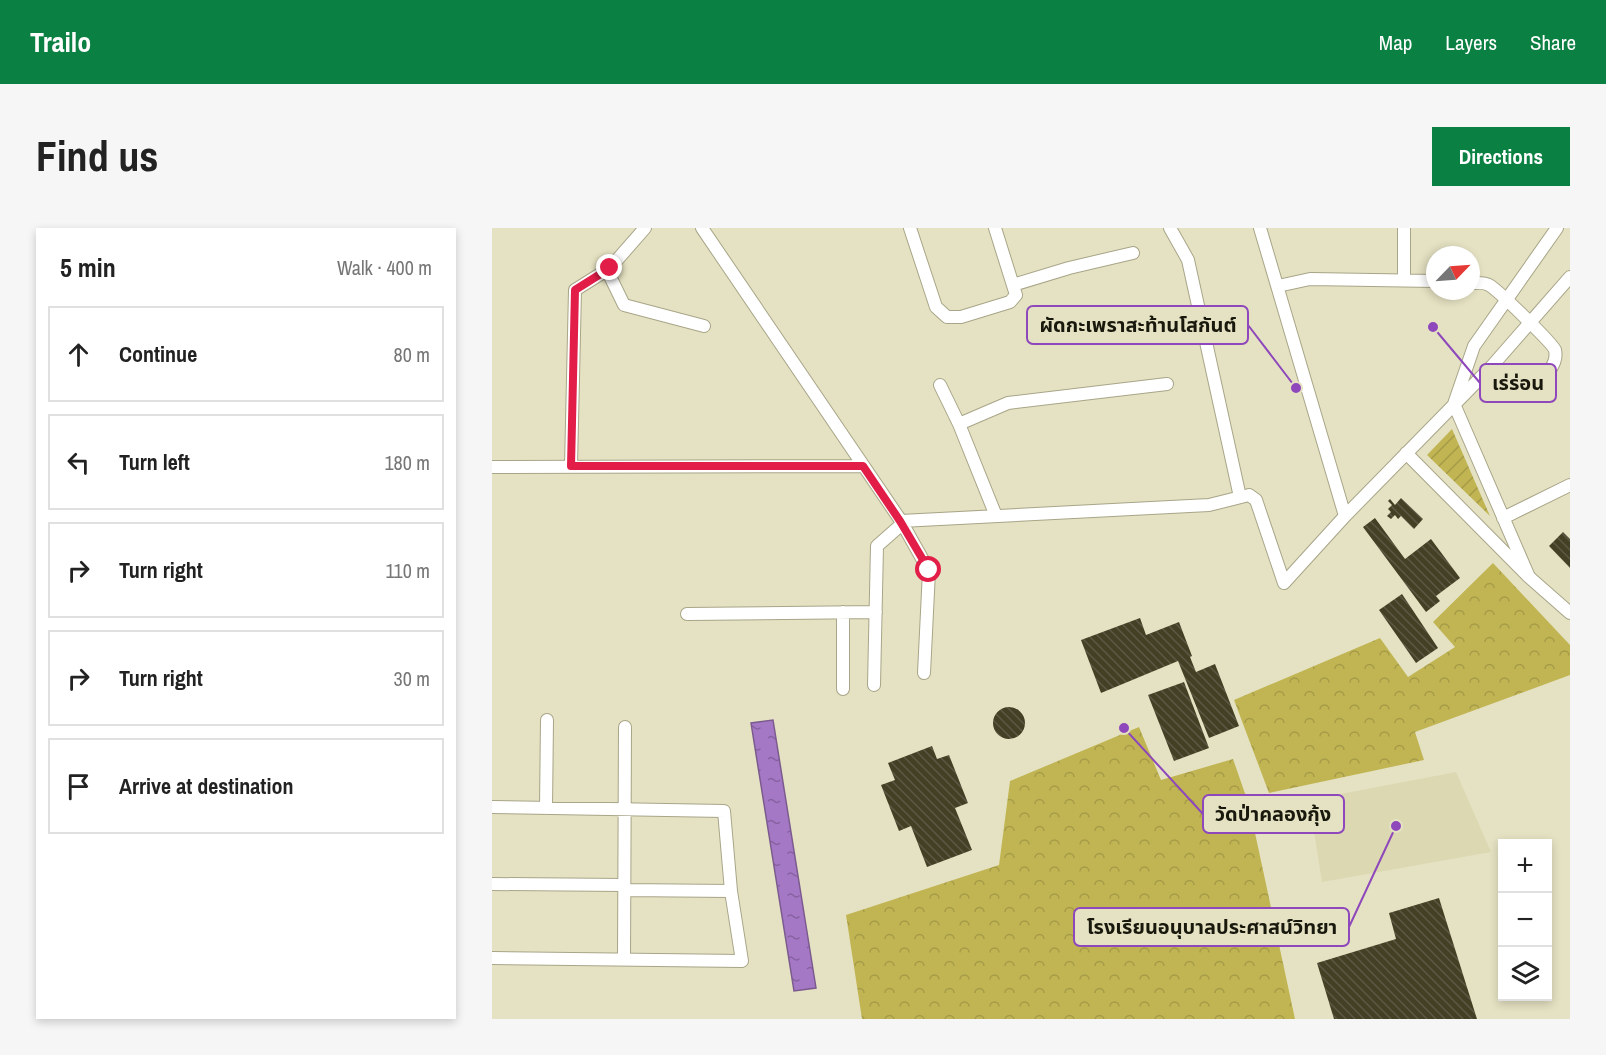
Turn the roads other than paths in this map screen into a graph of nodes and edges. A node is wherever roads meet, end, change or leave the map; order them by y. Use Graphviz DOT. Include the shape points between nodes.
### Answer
graph roads {
  1 [pos="645,228"];
  2 [pos="702,228"];
  3 [pos="910,228"];
  4 [pos="995,228"];
  5 [pos="1170,228"];
  6 [pos="1260,228"];
  7 [pos="1404,228"];
  8 [pos="1557,228"];
  9 [pos="1133,254"];
  10 [pos="607,270"];
  11 [pos="1570,277"];
  12 [pos="1404,280"];
  13 [pos="1426,281"];
  14 [pos="1480,284"];
  15 [pos="1013,285"];
  16 [pos="1278,286"];
  17 [pos="1507,298"];
  18 [pos="1529,324"];
  19 [pos="704,326"];
  20 [pos="1549,372"];
  21 [pos="1167,384"];
  22 [pos="940,385"];
  23 [pos="1454,404"];
  24 [pos="958,423"];
  25 [pos="1406,453"];
  26 [pos="492,466"];
  27 [pos="571,466"];
  28 [pos="863,466"];
  29 [pos="1570,485"];
  30 [pos="1240,496"];
  31 [pos="996,516"];
  32 [pos="1345,516"];
  33 [pos="1503,518"];
  34 [pos="901,523"];
  35 [pos="1529,577"];
  36 [pos="843,612"];
  37 [pos="876,612"];
  38 [pos="1570,613"];
  39 [pos="687,614"];
  40 [pos="924,673"];
  41 [pos="874,685"];
  42 [pos="843,689"];
  43 [pos="547,720"];
  44 [pos="625,727"];
  45 [pos="492,807"];
  46 [pos="546,808"];
  47 [pos="624,810"];
  48 [pos="492,884"];
  49 [pos="624,887"];
  50 [pos="731,891"];
  51 [pos="492,958"];
  52 [pos="624,959"];
  1 -- 10 [label="street"];
  2 -- 28 [label="street"];
  3 -- 15 [label="street" via="936,307 947,316 962,316 1010,302 1016,295"];
  4 -- 15 [label="street"];
  5 -- 30 [label="street" via="1188,260"];
  6 -- 16 [label="street"];
  7 -- 12 [label="street"];
  8 -- 17 [label="street"];
  9 -- 15 [label="street"];
  10 -- 19 [label="street" via="624,305"];
  10 -- 27 [label="street" via="575,290"];
  11 -- 18 [label="street"];
  12 -- 13 [label="street"];
  12 -- 16 [label="street" via="1310,279"];
  14 -- 17 [label="street"];
  16 -- 32 [label="street"];
  17 -- 18 [label="street"];
  17 -- 23 [label="street" via="1474,346"];
  18 -- 20 [label="street" via="1554,348"];
  18 -- 23 [label="street"];
  21 -- 24 [label="street" via="1008,403"];
  22 -- 24 [label="street"];
  23 -- 25 [label="street"];
  23 -- 33 [label="street"];
  24 -- 31 [label="street"];
  25 -- 32 [label="street"];
  25 -- 35 [label="street"];
  26 -- 27 [label="street"];
  27 -- 28 [label="street"];
  28 -- 34 [label="street"];
  29 -- 33 [label="street"];
  30 -- 31 [label="street" via="1209,505"];
  30 -- 32 [label="street" via="1249,495 1256,500 1284,583"];
  31 -- 34 [label="street"];
  33 -- 35 [label="street"];
  34 -- 37 [label="street" via="877,546"];
  34 -- 40 [label="street" via="929,570"];
  35 -- 38 [label="street"];
  36 -- 37 [label="street"];
  36 -- 39 [label="street"];
  36 -- 42 [label="street"];
  37 -- 41 [label="street"];
  43 -- 46 [label="street"];
  44 -- 47 [label="street"];
  45 -- 46 [label="street"];
  46 -- 47 [label="street"];
  47 -- 49 [label="street"];
  47 -- 50 [label="street" via="724,811"];
  48 -- 49 [label="street"];
  49 -- 50 [label="street"];
  49 -- 52 [label="street"];
  50 -- 52 [label="street" via="742,961"];
  51 -- 52 [label="street"];
}
